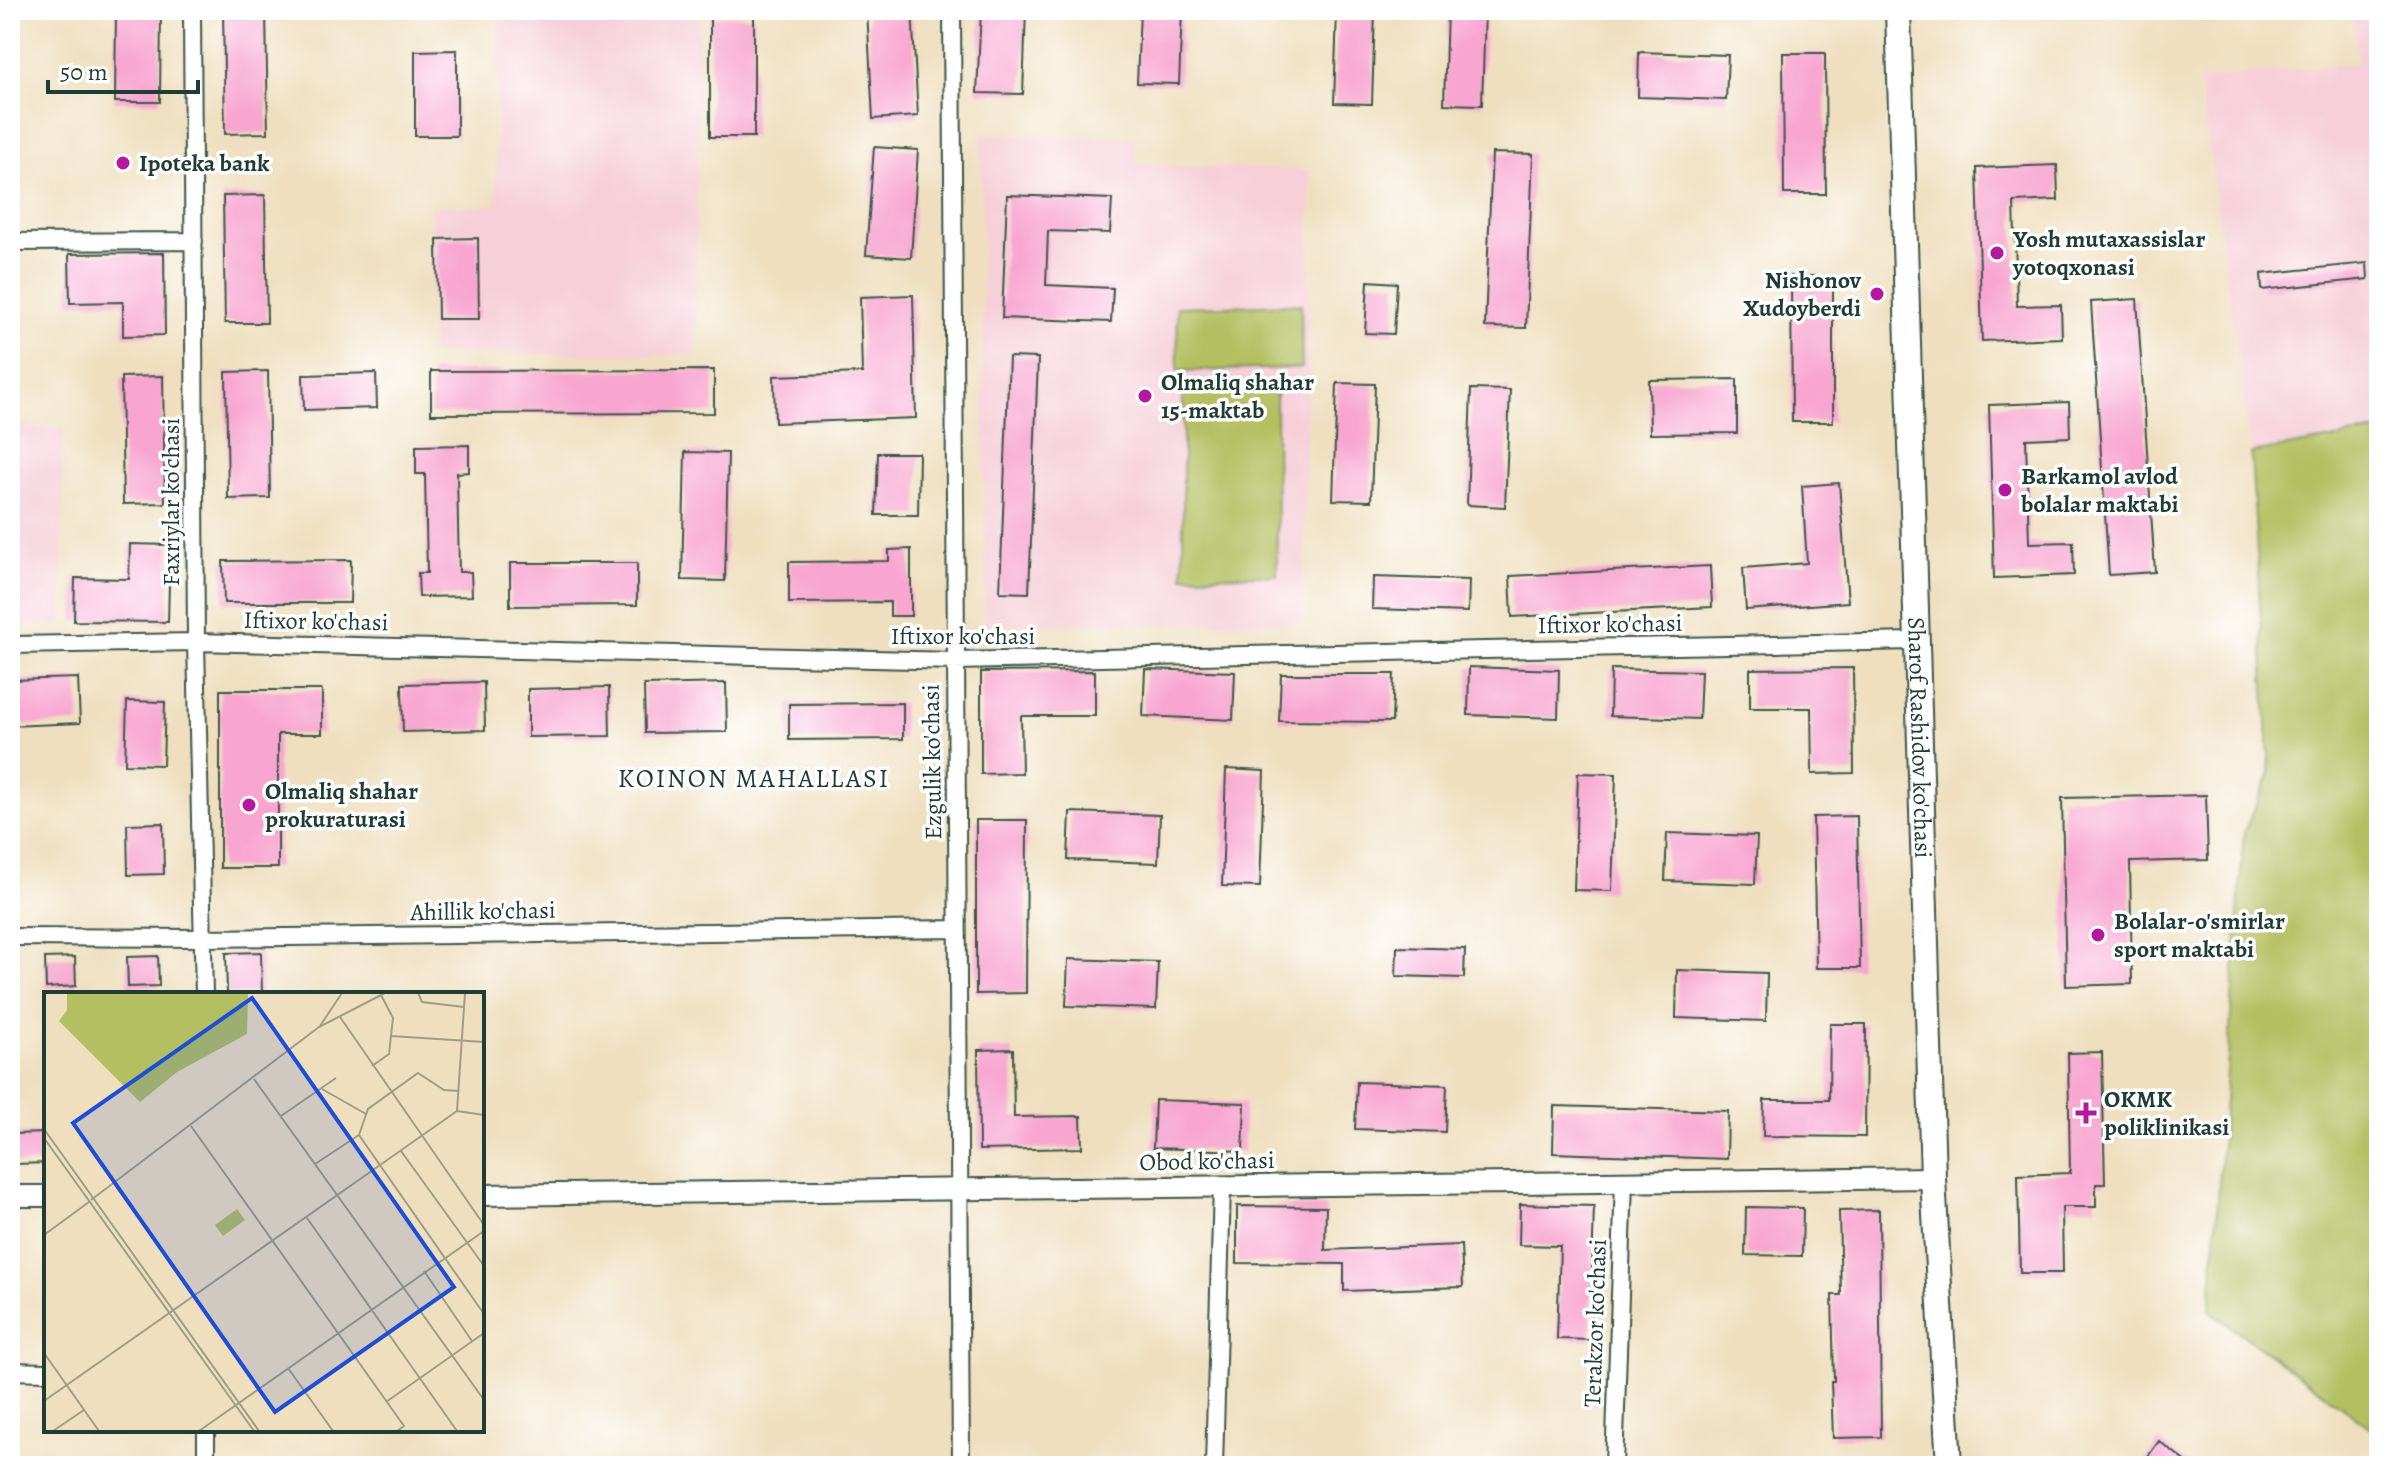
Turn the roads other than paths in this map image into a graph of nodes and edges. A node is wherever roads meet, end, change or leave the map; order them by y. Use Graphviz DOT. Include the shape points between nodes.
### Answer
graph roads {
  1 [pos="192,10"];
  2 [pos="952,10"];
  3 [pos="1898,10"];
  4 [pos="194,241"];
  5 [pos="10,242"];
  6 [pos="1916,641"];
  7 [pos="196,642"];
  8 [pos="10,645"];
  9 [pos="954,661"];
  10 [pos="957,929"];
  11 [pos="10,937"];
  12 [pos="203,938"];
  13 [pos="204,992"];
  14 [pos="1933,1178"];
  15 [pos="1624,1181"];
  16 [pos="1222,1186"];
  17 [pos="960,1190"];
  18 [pos="484,1195"];
  19 [pos="10,1196"];
  20 [pos="44,1196"];
  21 [pos="10,1371"];
  22 [pos="44,1372"];
  23 [pos="206,1432"];
  24 [pos="206,1466"];
  25 [pos="961,1466"];
  26 [pos="1214,1466"];
  27 [pos="1614,1466"];
  28 [pos="1949,1466"];
  1 -- 4 [label="street, Faxriylar ko'chasi"];
  2 -- 9 [label="street, Ezgulik ko'chasi"];
  3 -- 6 [label="main road, Sharof Rashidov ko'chasi"];
  4 -- 5 [label="street"];
  4 -- 7 [label="street, Faxriylar ko'chasi"];
  6 -- 9 [label="street, Iftixor ko'chasi"];
  6 -- 14 [label="main road, Sharof Rashidov ko'chasi"];
  7 -- 8 [label="street, Iftixor ko'chasi"];
  7 -- 9 [label="street, Iftixor ko'chasi"];
  7 -- 12 [label="street, Faxriylar ko'chasi"];
  9 -- 10 [label="street, Ezgulik ko'chasi"];
  10 -- 12 [label="street, Ahillik ko'chasi"];
  10 -- 17 [label="street, Ezgulik ko'chasi"];
  11 -- 12 [label="street, Ahillik ko'chasi"];
  12 -- 13 [label="street, Faxriylar ko'chasi"];
  14 -- 15 [label="street, Obod ko'chasi"];
  14 -- 28 [label="main road, Sharof Rashidov ko'chasi"];
  15 -- 16 [label="street, Obod ko'chasi"];
  15 -- 27 [label="street, Terakzor ko'chasi"];
  16 -- 17 [label="street, Obod ko'chasi"];
  16 -- 26 [label="street"];
  17 -- 18 [label="street, Obod ko'chasi"];
  17 -- 25 [label="street, Ezgulik ko'chasi"];
  19 -- 20 [label="street"];
  21 -- 22 [label="street"];
  23 -- 24 [label="street"];
}
